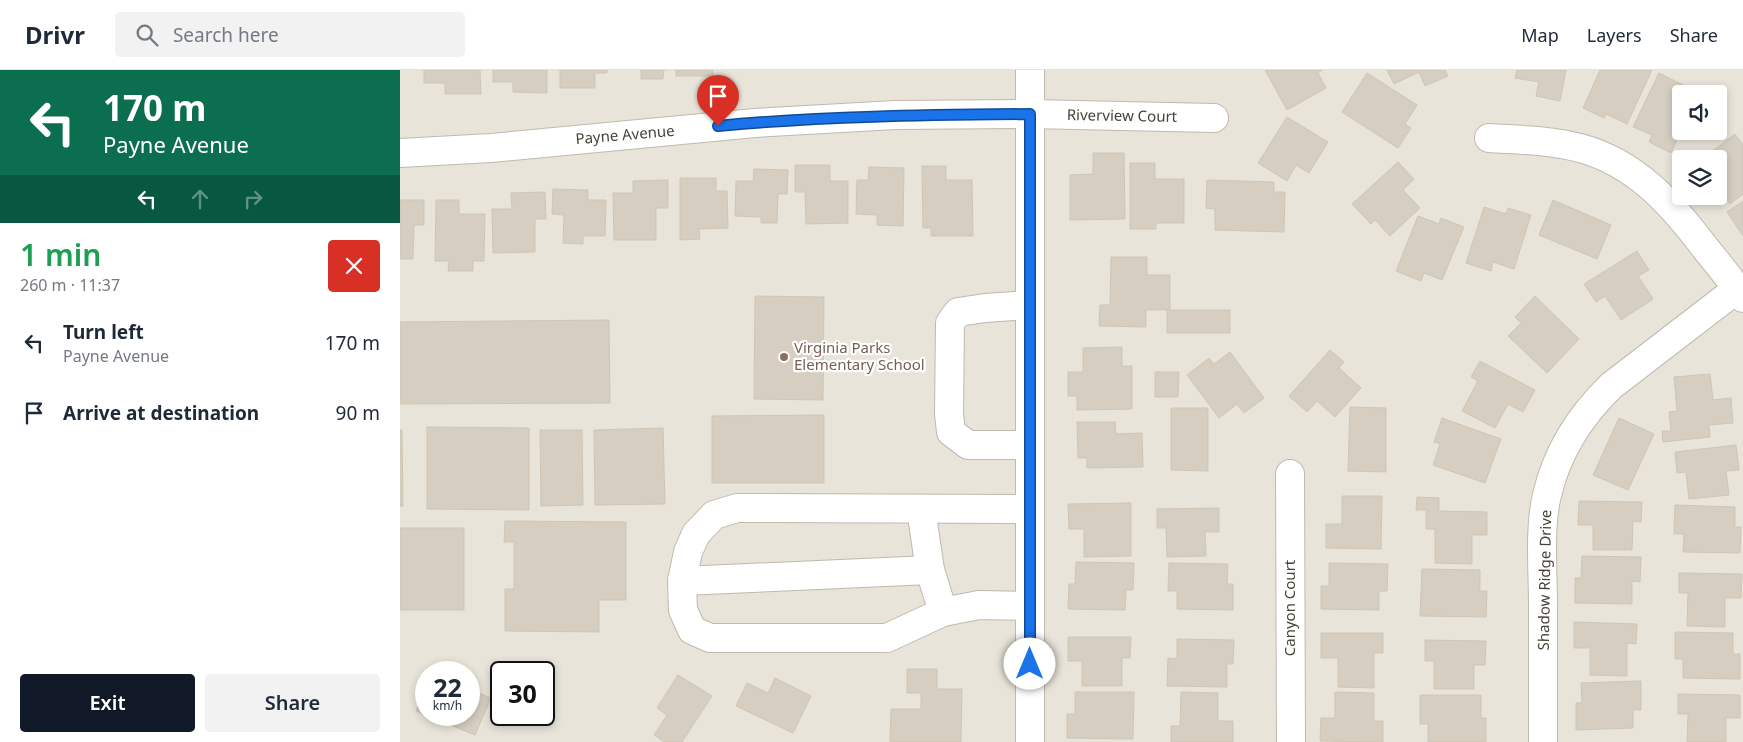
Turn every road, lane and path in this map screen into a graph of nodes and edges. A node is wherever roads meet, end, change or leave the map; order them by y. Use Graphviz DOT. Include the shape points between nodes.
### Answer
graph roads {
  1 [pos="1030,70"];
  2 [pos="1030,114"];
  3 [pos="1214,118"];
  4 [pos="1489,138"];
  5 [pos="400,153"];
  6 [pos="1740,293"];
  7 [pos="1030,305"];
  8 [pos="1030,445"];
  9 [pos="1290,474"];
  10 [pos="922,509"];
  11 [pos="1030,510"];
  12 [pos="930,570"];
  13 [pos="682,581"];
  14 [pos="1030,606"];
  15 [pos="943,612"];
  16 [pos="1030,742"];
  17 [pos="1291,742"];
  18 [pos="1544,742"];
  1 -- 2 [label="street"];
  2 -- 3 [label="street, Riverview Court"];
  2 -- 5 [label="street, Payne Avenue" via="755,123 491,148"];
  2 -- 7 [label="street"];
  4 -- 6 [label="street" via="1548,141 1582,148 1641,177 1684,219"];
  6 -- 18 [label="street, Shadow Ridge Drive" via="1611,386 1577,425 1560,456 1547,496 1543,538"];
  7 -- 8 [label="street"];
  7 -- 8 [label="street" via="958,312 950,323 949,405 951,432 968,445"];
  8 -- 11 [label="street"];
  9 -- 17 [label="street, Canyon Court"];
  10 -- 11 [label="street"];
  10 -- 12 [label="street"];
  10 -- 13 [label="street" via="737,508 714,515 696,534 688,552"];
  11 -- 14 [label="street"];
  12 -- 13 [label="street"];
  12 -- 15 [label="street"];
  13 -- 15 [label="street" via="682,610 692,630 710,638 887,638"];
  14 -- 15 [label="street" via="979,605"];
  14 -- 16 [label="street"];
}
